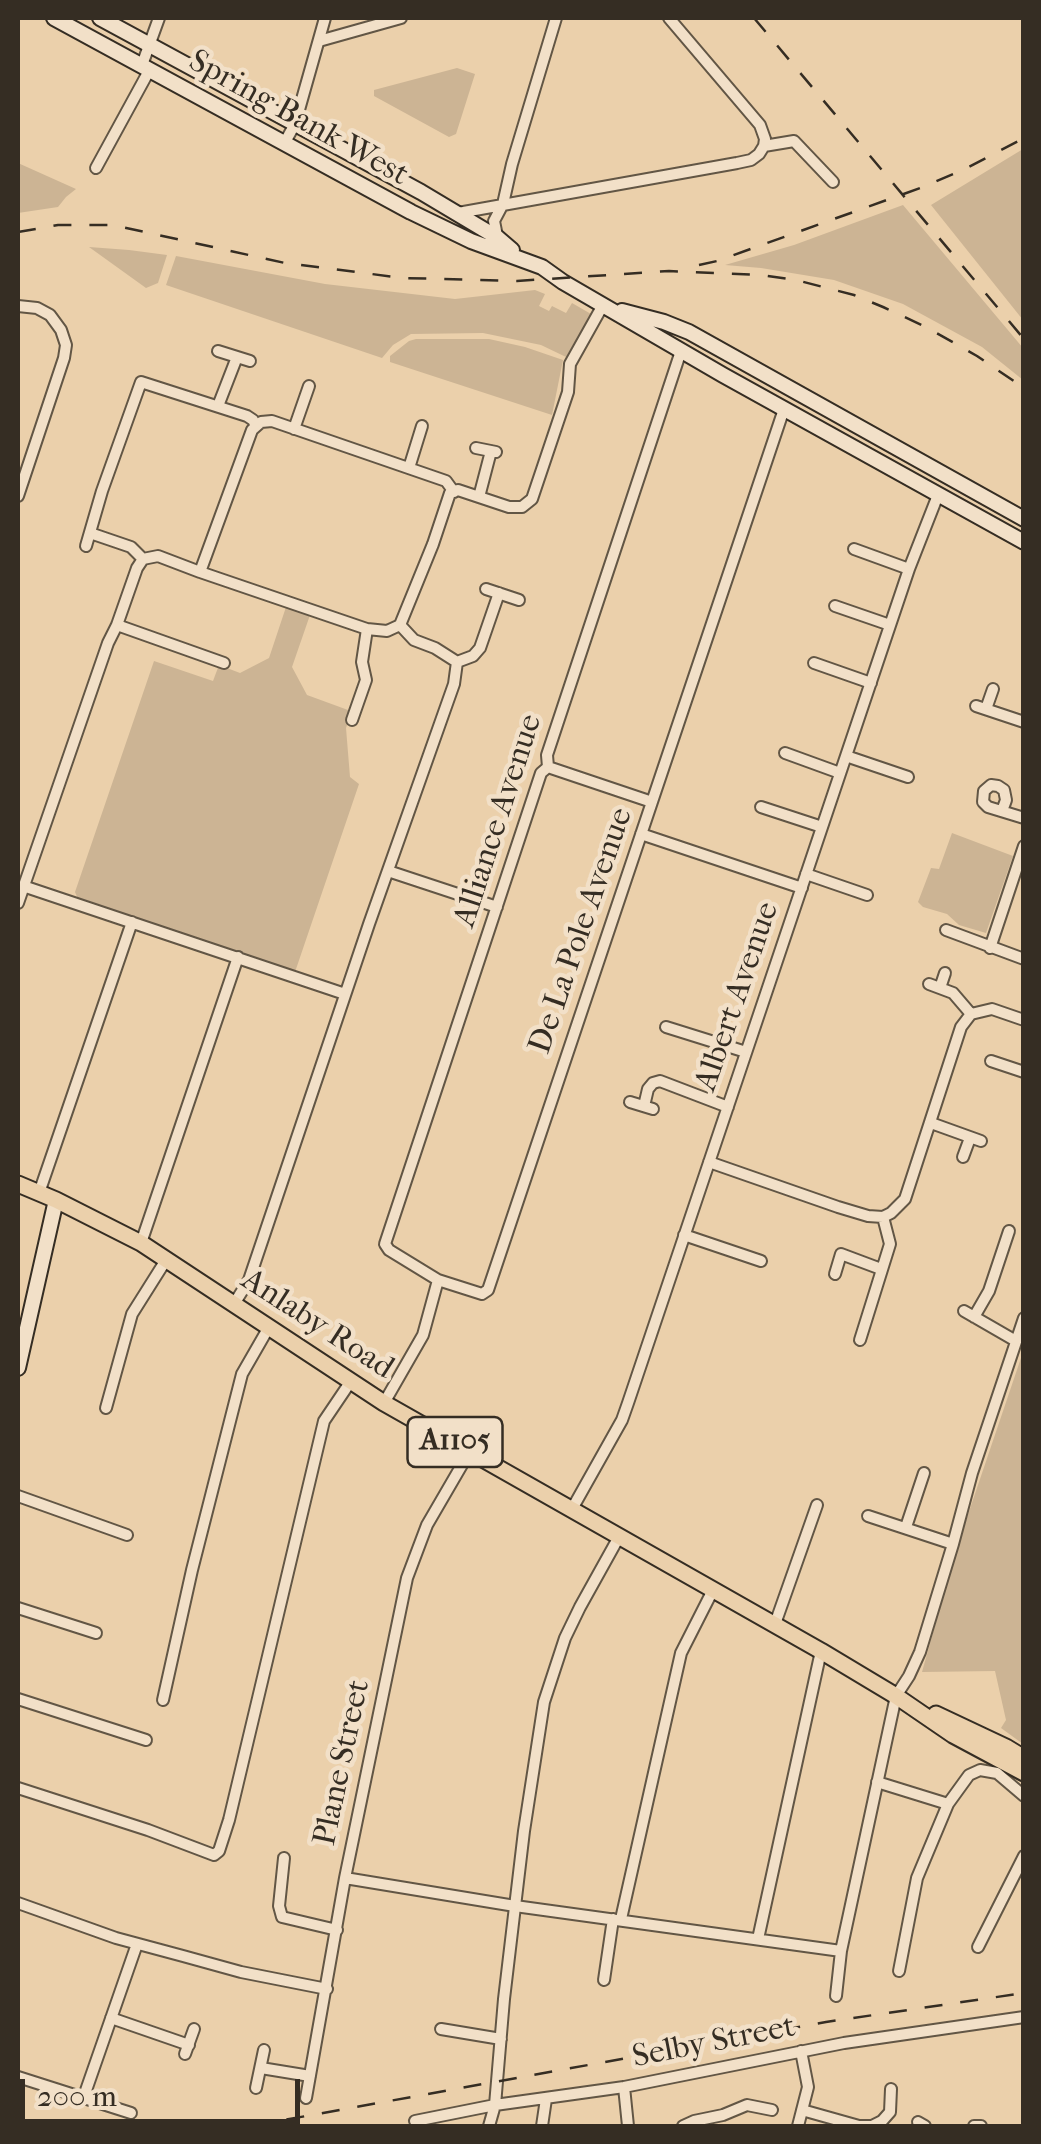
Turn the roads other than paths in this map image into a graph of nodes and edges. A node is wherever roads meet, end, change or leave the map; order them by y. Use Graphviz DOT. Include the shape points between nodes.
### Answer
graph roads {
  1 [pos="54,18"];
  2 [pos="100,18"];
  3 [pos="158,18"];
  4 [pos="325,18"];
  5 [pos="402,18"];
  6 [pos="556,18"];
  7 [pos="669,18"];
  8 [pos="319,40"];
  9 [pos="150,46"];
  10 [pos="146,67"];
  11 [pos="295,124"];
  12 [pos="285,142"];
  13 [pos="765,142"];
  14 [pos="96,168"];
  15 [pos="833,182"];
  16 [pos="503,204"];
  17 [pos="456,214"];
  18 [pos="498,238"];
  19 [pos="520,257"];
  20 [pos="18,306"];
  21 [pos="605,306"];
  22 [pos="218,351"];
  23 [pos="681,351"];
  24 [pos="236,357"];
  25 [pos="250,362"];
  26 [pos="308,386"];
  27 [pos="218,406"];
  28 [pos="784,410"];
  29 [pos="256,426"];
  30 [pos="422,426"];
  31 [pos="294,429"];
  32 [pos="476,448"];
  33 [pos="409,468"];
  34 [pos="454,492"];
  35 [pos="938,495"];
  36 [pos="18,496"];
  37 [pos="479,497"];
  38 [pos="1024,519"];
  39 [pos="90,533"];
  40 [pos="1024,542"];
  41 [pos="86,546"];
  42 [pos="854,549"];
  43 [pos="144,559"];
  44 [pos="910,568"];
  45 [pos="200,572"];
  46 [pos="486,589"];
  47 [pos="499,593"];
  48 [pos="518,600"];
  49 [pos="835,606"];
  50 [pos="117,625"];
  51 [pos="400,625"];
  52 [pos="890,625"];
  53 [pos="368,629"];
  54 [pos="457,662"];
  55 [pos="224,663"];
  56 [pos="814,663"];
  57 [pos="870,683"];
  58 [pos="993,689"];
  59 [pos="352,720"];
  60 [pos="1024,722"];
  61 [pos="785,753"];
  62 [pos="846,756"];
  63 [pos="548,767"];
  64 [pos="840,773"];
  65 [pos="908,777"];
  66 [pos="652,802"];
  67 [pos="761,807"];
  68 [pos="1002,811"];
  69 [pos="1024,818"];
  70 [pos="822,826"];
  71 [pos="641,834"];
  72 [pos="1024,846"];
  73 [pos="1021,861"];
  74 [pos="388,871"];
  75 [pos="806,874"];
  76 [pos="23,886"];
  77 [pos="802,888"];
  78 [pos="18,903"];
  79 [pos="852,904"];
  80 [pos="496,907"];
  81 [pos="132,922"];
  82 [pos="946,930"];
  83 [pos="990,948"];
  84 [pos="238,957"];
  85 [pos="1024,958"];
  86 [pos="945,972"];
  87 [pos="345,994"];
  88 [pos="971,1014"];
  89 [pos="1024,1020"];
  90 [pos="666,1027"];
  91 [pos="746,1052"];
  92 [pos="991,1060"];
  93 [pos="1024,1072"];
  94 [pos="630,1102"];
  95 [pos="728,1107"];
  96 [pos="931,1123"];
  97 [pos="964,1157"];
  98 [pos="709,1162"];
  99 [pos="18,1184"];
  100 [pos="39,1193"];
  101 [pos="56,1200"];
  102 [pos="883,1217"];
  103 [pos="684,1235"];
  104 [pos="990,1238"];
  105 [pos="142,1244"];
  106 [pos="166,1260"];
  107 [pos="761,1261"];
  108 [pos="881,1269"];
  109 [pos="835,1274"];
  110 [pos="438,1280"];
  111 [pos="234,1304"];
  112 [pos="1024,1318"];
  113 [pos="270,1327"];
  114 [pos="860,1340"];
  115 [pos="1016,1341"];
  116 [pos="20,1350"];
  117 [pos="18,1368"];
  118 [pos="351,1381"];
  119 [pos="384,1403"];
  120 [pos="106,1408"];
  121 [pos="470,1451"];
  122 [pos="924,1472"];
  123 [pos="18,1496"];
  124 [pos="817,1505"];
  125 [pos="572,1509"];
  126 [pos="868,1516"];
  127 [pos="906,1527"];
  128 [pos="127,1535"];
  129 [pos="620,1535"];
  130 [pos="954,1544"];
  131 [pos="713,1590"];
  132 [pos="18,1608"];
  133 [pos="775,1624"];
  134 [pos="96,1634"];
  135 [pos="821,1651"];
  136 [pos="896,1696"];
  137 [pos="18,1699"];
  138 [pos="163,1700"];
  139 [pos="146,1740"];
  140 [pos="1024,1758"];
  141 [pos="1024,1774"];
  142 [pos="877,1782"];
  143 [pos="18,1788"];
  144 [pos="1024,1796"];
  145 [pos="948,1804"];
  146 [pos="1024,1856"];
  147 [pos="284,1858"];
  148 [pos="345,1878"];
  149 [pos="18,1903"];
  150 [pos="515,1906"];
  151 [pos="617,1919"];
  152 [pos="338,1930"];
  153 [pos="758,1939"];
  154 [pos="137,1944"];
  155 [pos="978,1947"];
  156 [pos="841,1951"];
  157 [pos="900,1972"];
  158 [pos="604,1980"];
  159 [pos="327,1990"];
  160 [pos="836,1996"];
  161 [pos="1024,2017"];
  162 [pos="111,2018"];
  163 [pos="194,2028"];
  164 [pos="441,2029"];
  165 [pos="500,2039"];
  166 [pos="264,2050"];
  167 [pos="801,2051"];
  168 [pos="261,2068"];
  169 [pos="310,2076"];
  170 [pos="18,2077"];
  171 [pos="624,2086"];
  172 [pos="256,2088"];
  173 [pos="891,2090"];
  174 [pos="306,2098"];
  175 [pos="83,2099"];
  176 [pos="546,2099"];
  177 [pos="495,2106"];
  178 [pos="802,2110"];
  179 [pos="890,2112"];
  180 [pos="131,2113"];
  181 [pos="902,2119"];
  182 [pos="414,2120"];
  183 [pos="757,2122"];
  184 [pos="489,2126"];
  185 [pos="542,2126"];
  186 [pos="628,2126"];
  187 [pos="684,2126"];
  188 [pos="798,2126"];
  189 [pos="871,2126"];
  1 -- 10 [label="street, Spring Bank West"];
  2 -- 9 [label="street, Spring Bank West"];
  3 -- 9 [label="street"];
  4 -- 8 [label="street"];
  5 -- 8 [label="street"];
  6 -- 16 [label="street"];
  7 -- 13 [label="street" via="760,125"];
  8 -- 11 [label="street"];
  9 -- 10 [label="street"];
  9 -- 11 [label="street, Spring Bank West"];
  10 -- 12 [label="street, Spring Bank West"];
  10 -- 14 [label="street"];
  11 -- 12 [label="street"];
  11 -- 17 [label="street, Spring Bank West"];
  12 -- 19 [label="street, Spring Bank West" via="471,241"];
  13 -- 15 [label="street" via="794,141"];
  13 -- 16 [label="street" via="751,160"];
  16 -- 17 [label="street"];
  16 -- 18 [label="street" via="494,221"];
  17 -- 18 [label="street, Spring Bank West"];
  18 -- 19 [label="street, Spring Bank West"];
  19 -- 21 [label="street, Spring Bank West"];
  20 -- 36 [label="street" via="50,315 66,345"];
  21 -- 23 [label="street, Spring Bank West"];
  21 -- 37 [label="street" via="570,364 568,392 532,499 508,507"];
  21 -- 38 [label="street, Spring Bank West" via="690,332"];
  22 -- 24 [label="street"];
  23 -- 28 [label="street, Spring Bank West"];
  23 -- 63 [label="street, Alliance Avenue"];
  24 -- 25 [label="street"];
  24 -- 27 [label="street"];
  26 -- 31 [label="street"];
  27 -- 29 [label="street"];
  27 -- 39 [label="street" via="141,382"];
  28 -- 35 [label="street, Spring Bank West"];
  28 -- 66 [label="street, De La Pole Avenue"];
  29 -- 31 [label="street" via="272,421"];
  29 -- 45 [label="street"];
  30 -- 33 [label="street"];
  31 -- 33 [label="street"];
  32 -- 37 [label="street" via="494,452"];
  33 -- 34 [label="street" via="446,481"];
  34 -- 37 [label="street"];
  34 -- 51 [label="street"];
  35 -- 40 [label="street, Spring Bank West"];
  35 -- 44 [label="street, Albert Avenue"];
  39 -- 41 [label="street"];
  39 -- 43 [label="street" via="131,547"];
  42 -- 44 [label="street"];
  43 -- 45 [label="street" via="158,556"];
  43 -- 50 [label="street"];
  44 -- 52 [label="street, Albert Avenue"];
  45 -- 53 [label="street"];
  46 -- 47 [label="street"];
  47 -- 48 [label="street"];
  47 -- 54 [label="street" via="480,648"];
  49 -- 52 [label="street"];
  50 -- 55 [label="street"];
  50 -- 76 [label="street"];
  51 -- 53 [label="street" via="387,632"];
  51 -- 54 [label="street"];
  52 -- 57 [label="street, Albert Avenue"];
  53 -- 59 [label="street" via="366,680"];
  54 -- 74 [label="street"];
  56 -- 57 [label="street"];
  57 -- 62 [label="street, Albert Avenue"];
  58 -- 60 [label="street" via="981,708"];
  61 -- 64 [label="street"];
  62 -- 64 [label="street, Albert Avenue"];
  62 -- 65 [label="street"];
  63 -- 66 [label="street"];
  63 -- 80 [label="street, Alliance Avenue"];
  64 -- 70 [label="street, Albert Avenue"];
  66 -- 71 [label="street, De La Pole Avenue"];
  67 -- 70 [label="street"];
  68 -- 69 [label="street"];
  70 -- 75 [label="street, Albert Avenue"];
  71 -- 77 [label="street"];
  71 -- 110 [label="street, De La Pole Avenue" via="488,1290 482,1294"];
  72 -- 73 [label="street"];
  73 -- 83 [label="street"];
  74 -- 80 [label="street"];
  74 -- 87 [label="street"];
  75 -- 77 [label="street, Albert Avenue"];
  75 -- 79 [label="street" via="862,893"];
  76 -- 78 [label="street"];
  76 -- 81 [label="street"];
  77 -- 91 [label="street, Albert Avenue"];
  80 -- 110 [label="street, Alliance Avenue" via="385,1244"];
  81 -- 84 [label="street"];
  81 -- 100 [label="street"];
  82 -- 83 [label="street"];
  83 -- 85 [label="street"];
  84 -- 87 [label="street"];
  84 -- 105 [label="street"];
  86 -- 88 [label="street" via="934,986 953,993"];
  87 -- 111 [label="street" via="249,1280"];
  88 -- 89 [label="street" via="992,1009"];
  88 -- 96 [label="street"];
  90 -- 91 [label="street"];
  91 -- 95 [label="street, Albert Avenue"];
  92 -- 93 [label="street"];
  94 -- 95 [label="street" via="648,1108 648,1089 660,1081"];
  95 -- 98 [label="street, Albert Avenue"];
  96 -- 97 [label="street" via="976,1139"];
  96 -- 102 [label="street" via="905,1199"];
  98 -- 102 [label="street"];
  98 -- 103 [label="street, Albert Avenue"];
  99 -- 100 [label="main road, Anlaby Road / A1105"];
  100 -- 101 [label="main road, Anlaby Road / A1105"];
  101 -- 105 [label="main road, Anlaby Road / A1105"];
  101 -- 116 [label="street"];
  102 -- 108 [label="street" via="890,1244"];
  103 -- 107 [label="street"];
  103 -- 125 [label="street, Albert Avenue" via="622,1420"];
  104 -- 115 [label="street" via="1007,1236 989,1292 969,1314"];
  105 -- 106 [label="main road, Anlaby Road / A1105"];
  106 -- 111 [label="main road, Anlaby Road / A1105"];
  106 -- 120 [label="street" via="132,1314"];
  108 -- 109 [label="street" via="840,1254"];
  108 -- 114 [label="street"];
  110 -- 119 [label="street" via="423,1335"];
  111 -- 113 [label="main road, Anlaby Road / A1105"];
  112 -- 115 [label="street"];
  113 -- 118 [label="main road, Anlaby Road / A1105"];
  113 -- 138 [label="street" via="242,1374"];
  115 -- 130 [label="street"];
  116 -- 117 [label="street"];
  118 -- 119 [label="main road, Anlaby Road / A1105"];
  118 -- 143 [label="street" via="324,1421 219,1851 214,1855"];
  119 -- 121 [label="main road, Anlaby Road / A1105"];
  121 -- 125 [label="main road, Anlaby Road / A1105"];
  121 -- 148 [label="street, Plane Street" via="427,1525 407,1578"];
  122 -- 127 [label="street"];
  123 -- 128 [label="street"];
  124 -- 133 [label="street"];
  125 -- 129 [label="main road, Anlaby Road / A1105"];
  126 -- 127 [label="street"];
  127 -- 130 [label="street"];
  129 -- 131 [label="main road, Anlaby Road / A1105"];
  129 -- 150 [label="street" via="572,1624 544,1702"];
  130 -- 136 [label="street" via="920,1652"];
  131 -- 133 [label="main road, Anlaby Road / A1105"];
  131 -- 151 [label="street" via="681,1653"];
  132 -- 134 [label="street"];
  133 -- 135 [label="main road, Anlaby Road / A1105"];
  135 -- 136 [label="main road, Anlaby Road / A1105"];
  135 -- 153 [label="street"];
  136 -- 140 [label="main road, Anlaby Road / A1105"];
  136 -- 141 [label="main road, Anlaby Road / A1105"];
  136 -- 142 [label="street"];
  137 -- 139 [label="street"];
  142 -- 145 [label="street"];
  142 -- 156 [label="street"];
  144 -- 145 [label="street" via="998,1773 980,1770"];
  145 -- 157 [label="street" via="917,1878"];
  146 -- 155 [label="street"];
  147 -- 152 [label="street" via="282,1916"];
  148 -- 150 [label="street"];
  148 -- 152 [label="street, Plane Street"];
  149 -- 154 [label="street"];
  150 -- 151 [label="street"];
  150 -- 165 [label="street"];
  151 -- 153 [label="street"];
  151 -- 158 [label="street"];
  152 -- 159 [label="street, Plane Street"];
  153 -- 156 [label="street"];
  154 -- 159 [label="street"];
  154 -- 162 [label="street"];
  156 -- 160 [label="street"];
  159 -- 169 [label="street, Plane Street"];
  161 -- 167 [label="street, Selby Street"];
  162 -- 163 [label="street" via="187,2050"];
  162 -- 175 [label="street"];
  164 -- 165 [label="street"];
  165 -- 177 [label="street"];
  166 -- 168 [label="street"];
  167 -- 171 [label="street, Selby Street"];
  167 -- 178 [label="street" via="808,2087"];
  168 -- 169 [label="street"];
  168 -- 172 [label="street"];
  169 -- 174 [label="street, Plane Street"];
  170 -- 175 [label="street"];
  171 -- 176 [label="street, Selby Street"];
  171 -- 186 [label="street"];
  173 -- 179 [label="street"];
  175 -- 180 [label="street"];
  176 -- 177 [label="street, Selby Street"];
  176 -- 185 [label="street"];
  177 -- 182 [label="street, Selby Street"];
  177 -- 184 [label="street"];
  178 -- 188 [label="street"];
  178 -- 189 [label="street"];
  179 -- 181 [label="street"];
  179 -- 189 [label="street"];
  183 -- 187 [label="street" via="766,2109 747,2104"];
}
